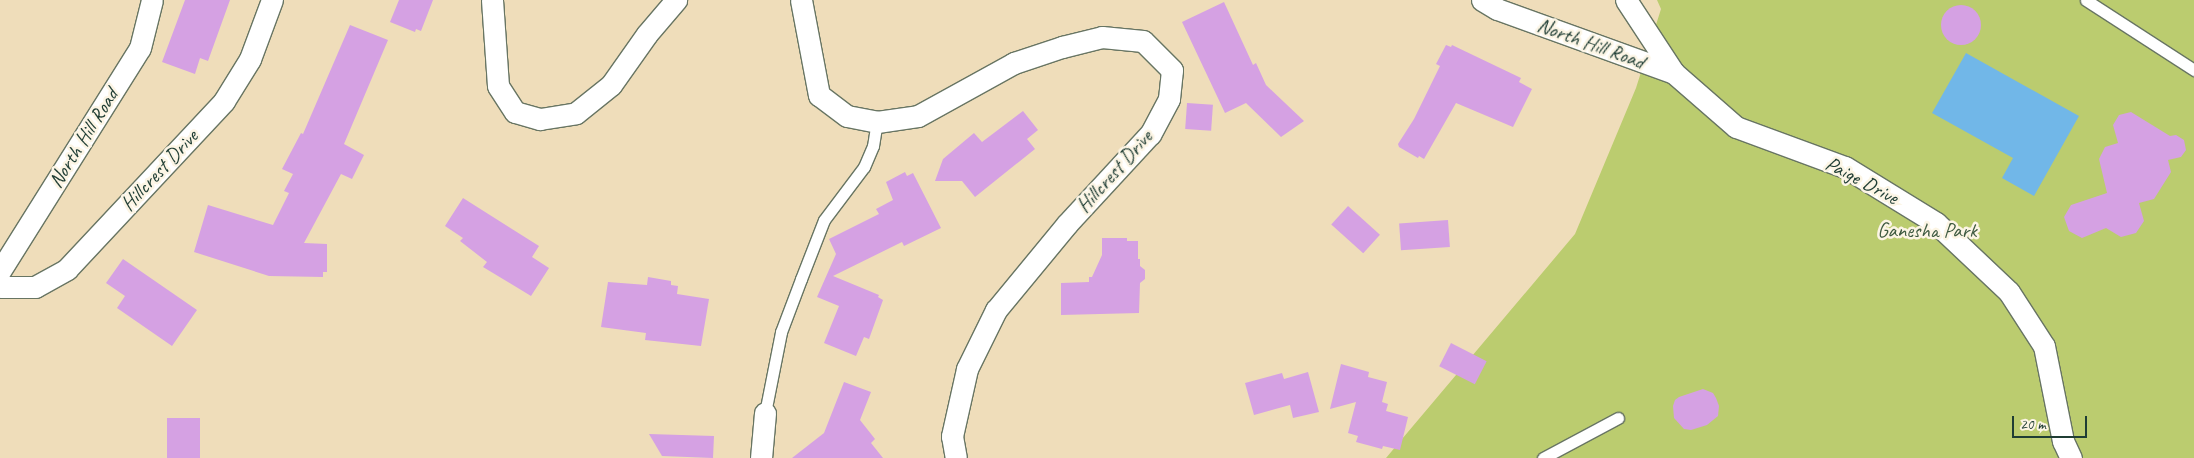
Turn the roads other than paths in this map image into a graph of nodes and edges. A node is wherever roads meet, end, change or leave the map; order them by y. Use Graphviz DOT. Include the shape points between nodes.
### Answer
graph roads {
  1 [pos="152,0"];
  2 [pos="272,0"];
  3 [pos="492,0"];
  4 [pos="676,0"];
  5 [pos="801,0"];
  6 [pos="1482,0"];
  7 [pos="1626,0"];
  8 [pos="2086,0"];
  9 [pos="2194,70"];
  10 [pos="1674,73"];
  11 [pos="877,122"];
  12 [pos="0,270"];
  13 [pos="0,287"];
  14 [pos="765,413"];
  15 [pos="1618,418"];
  16 [pos="760,458"];
  17 [pos="956,458"];
  18 [pos="1543,458"];
  19 [pos="2072,458"];
  1 -- 12 [label="street, North Hill Road" via="140,48"];
  2 -- 13 [label="street, Hillcrest Drive" via="250,59 224,101 67,269 35,287"];
  3 -- 4 [label="street" via="498,86 515,112 540,119 576,113 611,85"];
  5 -- 11 [label="street, Hillcrest Drive" via="819,95 846,116"];
  6 -- 10 [label="street, North Hill Road" via="1497,9"];
  7 -- 10 [label="street, Paige Drive"];
  8 -- 9 [label="lane"];
  10 -- 19 [label="street, Paige Drive" via="1736,127 1845,167 1936,222 2009,292 2044,346 2063,441"];
  11 -- 14 [label="lane" via="873,146 864,167 824,220 800,279 781,332"];
  11 -- 17 [label="street, Hillcrest Drive" via="918,116 1014,63 1102,37 1143,41 1172,70 1169,100 1150,134 1067,224 996,310 967,369 952,436"];
  14 -- 16 [label="street"];
  15 -- 18 [label="lane"];
}
